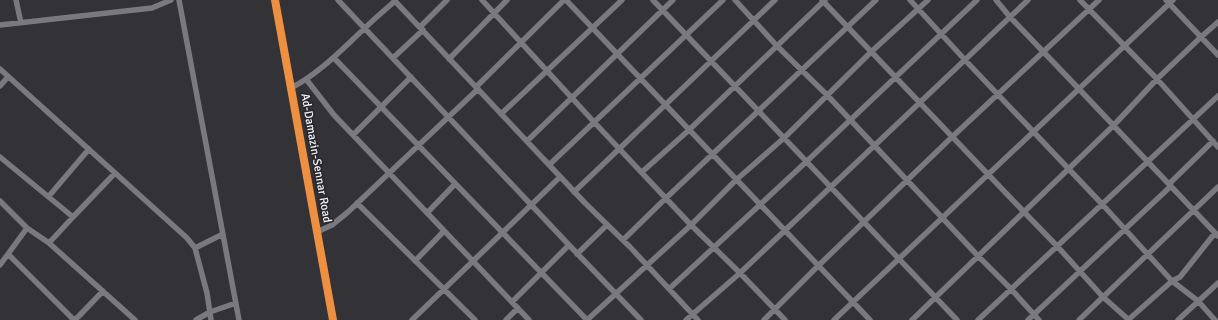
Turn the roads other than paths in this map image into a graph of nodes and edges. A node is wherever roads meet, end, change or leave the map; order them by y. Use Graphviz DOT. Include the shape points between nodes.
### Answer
graph roads {
  1 [pos="16,0"];
  2 [pos="171,0"];
  3 [pos="179,0"];
  4 [pos="274,0"];
  5 [pos="338,0"];
  6 [pos="395,0"];
  7 [pos="447,0"];
  8 [pos="482,0"];
  9 [pos="507,0"];
  10 [pos="565,0"];
  11 [pos="622,0"];
  12 [pos="653,0"];
  13 [pos="673,0"];
  14 [pos="723,0"];
  15 [pos="735,0"];
  16 [pos="775,0"];
  17 [pos="823,0"];
  18 [pos="876,0"];
  19 [pos="910,0"];
  20 [pos="928,0"];
  21 [pos="977,0"];
  22 [pos="996,0"];
  23 [pos="1028,0"];
  24 [pos="1080,0"];
  25 [pos="1099,0"];
  26 [pos="1169,1"];
  27 [pos="918,9"];
  28 [pos="663,10"];
  29 [pos="1089,10"];
  30 [pos="494,13"];
  31 [pos="1010,17"];
  32 [pos="753,20"];
  33 [pos="21,22"];
  34 [pos="1218,22"];
  35 [pos="0,25"];
  36 [pos="847,26"];
  37 [pos="365,28"];
  38 [pos="421,28"];
  39 [pos="592,28"];
  40 [pos="941,34"];
  41 [pos="686,35"];
  42 [pos="1201,36"];
  43 [pos="521,42"];
  44 [pos="777,46"];
  45 [pos="1124,46"];
  46 [pos="871,52"];
  47 [pos="1044,52"];
  48 [pos="617,54"];
  49 [pos="1218,55"];
  50 [pos="334,58"];
  51 [pos="393,58"];
  52 [pos="448,59"];
  53 [pos="965,60"];
  54 [pos="711,61"];
  55 [pos="0,70"];
  56 [pos="802,70"];
  57 [pos="547,71"];
  58 [pos="8,77"];
  59 [pos="411,77"];
  60 [pos="896,78"];
  61 [pos="306,79"];
  62 [pos="641,79"];
  63 [pos="1157,79"];
  64 [pos="0,86"];
  65 [pos="735,86"];
  66 [pos="291,88"];
  67 [pos="477,88"];
  68 [pos="1079,89"];
  69 [pos="827,95"];
  70 [pos="998,95"];
  71 [pos="1218,96"];
  72 [pos="572,98"];
  73 [pos="919,102"];
  74 [pos="665,104"];
  75 [pos="381,106"];
  76 [pos="759,111"];
  77 [pos="501,114"];
  78 [pos="448,117"];
  79 [pos="1192,119"];
  80 [pos="850,120"];
  81 [pos="594,122"];
  82 [pos="1114,126"];
  83 [pos="689,130"];
  84 [pos="1033,132"];
  85 [pos="353,135"];
  86 [pos="952,137"];
  87 [pos="784,138"];
  88 [pos="527,141"];
  89 [pos="1213,142"];
  90 [pos="418,145"];
  91 [pos="874,146"];
  92 [pos="1218,147"];
  93 [pos="89,149"];
  94 [pos="620,149"];
  95 [pos="713,155"];
  96 [pos="0,157"];
  97 [pos="1148,161"];
  98 [pos="806,162"];
  99 [pos="549,165"];
  100 [pos="1069,169"];
  101 [pos="642,172"];
  102 [pos="115,173"];
  103 [pos="389,173"];
  104 [pos="988,175"];
  105 [pos="560,177"];
  106 [pos="736,180"];
  107 [pos="908,180"];
  108 [pos="455,184"];
  109 [pos="1170,185"];
  110 [pos="830,187"];
  111 [pos="1218,187"];
  112 [pos="574,192"];
  113 [pos="49,196"];
  114 [pos="666,198"];
  115 [pos="0,201"];
  116 [pos="357,203"];
  117 [pos="531,204"];
  118 [pos="1102,204"];
  119 [pos="760,205"];
  120 [pos="1194,210"];
  121 [pos="1024,212"];
  122 [pos="427,213"];
  123 [pos="73,217"];
  124 [pos="943,218"];
  125 [pos="864,222"];
  126 [pos="691,224"];
  127 [pos="607,225"];
  128 [pos="27,228"];
  129 [pos="1124,229"];
  130 [pos="784,230"];
  131 [pos="444,231"];
  132 [pos="317,232"];
  133 [pos="502,232"];
  134 [pos="223,234"];
  135 [pos="1216,235"];
  136 [pos="623,240"];
  137 [pos="49,243"];
  138 [pos="569,245"];
  139 [pos="1057,246"];
  140 [pos="195,248"];
  141 [pos="714,248"];
  142 [pos="8,254"];
  143 [pos="577,254"];
  144 [pos="1147,255"];
  145 [pos="978,256"];
  146 [pos="899,259"];
  147 [pos="415,261"];
  148 [pos="473,261"];
  149 [pos="0,265"];
  150 [pos="647,265"];
  151 [pos="818,266"];
  152 [pos="1080,271"];
  153 [pos="542,273"];
  154 [pos="740,273"];
  155 [pos="1172,281"];
  156 [pos="1218,282"];
  157 [pos="669,289"];
  158 [pos="1011,289"];
  159 [pos="444,290"];
  160 [pos="103,291"];
  161 [pos="616,294"];
  162 [pos="935,297"];
  163 [pos="1104,297"];
  164 [pos="512,302"];
  165 [pos="853,302"];
  166 [pos="1198,302"];
  167 [pos="236,303"];
  168 [pos="518,308"];
  169 [pos="775,310"];
  170 [pos="210,312"];
  171 [pos="129,314"];
  172 [pos="692,314"];
  173 [pos="1034,314"];
  174 [pos="415,319"];
  175 [pos="124,320"];
  176 [pos="135,320"];
  177 [pos="196,320"];
  178 [pos="211,320"];
  179 [pos="239,320"];
  180 [pos="333,320"];
  181 [pos="475,320"];
  182 [pos="506,320"];
  183 [pos="529,320"];
  184 [pos="587,320"];
  185 [pos="641,320"];
  186 [pos="686,320"];
  187 [pos="698,320"];
  188 [pos="764,320"];
  189 [pos="785,320"];
  190 [pos="834,320"];
  191 [pos="870,320"];
  192 [pos="912,320"];
  193 [pos="957,320"];
  194 [pos="978,320"];
  195 [pos="1028,320"];
  196 [pos="1039,320"];
  197 [pos="1079,320"];
  198 [pos="1128,320"];
  199 [pos="1178,320"];
  200 [pos="1215,320"];
  1 -- 33 [label="street"];
  2 -- 33 [label="street" via="152,8"];
  3 -- 134 [label="street"];
  4 -- 66 [label="highway, Ad-Damazin-Sennar Road"];
  5 -- 37 [label="street"];
  6 -- 37 [label="street"];
  6 -- 38 [label="street"];
  7 -- 38 [label="street"];
  8 -- 30 [label="street"];
  9 -- 30 [label="street"];
  10 -- 39 [label="street"];
  10 -- 43 [label="street"];
  11 -- 39 [label="street"];
  12 -- 28 [label="street"];
  13 -- 28 [label="street"];
  14 -- 41 [label="street"];
  15 -- 32 [label="street"];
  16 -- 32 [label="street"];
  17 -- 36 [label="street"];
  17 -- 44 [label="street"];
  18 -- 36 [label="street"];
  19 -- 27 [label="street"];
  20 -- 27 [label="street"];
  21 -- 40 [label="street"];
  22 -- 31 [label="street"];
  23 -- 31 [label="street"];
  24 -- 29 [label="street"];
  25 -- 29 [label="street"];
  26 -- 42 [label="street"];
  26 -- 45 [label="street"];
  27 -- 40 [label="street"];
  27 -- 46 [label="street"];
  28 -- 41 [label="street"];
  28 -- 48 [label="street"];
  29 -- 45 [label="street"];
  29 -- 47 [label="street"];
  30 -- 43 [label="street"];
  30 -- 52 [label="street"];
  31 -- 47 [label="street"];
  31 -- 53 [label="street"];
  32 -- 44 [label="street"];
  32 -- 54 [label="street"];
  33 -- 35 [label="street"];
  34 -- 42 [label="street"];
  36 -- 46 [label="street"];
  36 -- 56 [label="street"];
  37 -- 50 [label="street"];
  37 -- 51 [label="street"];
  38 -- 51 [label="street"];
  38 -- 52 [label="street"];
  39 -- 48 [label="street"];
  39 -- 57 [label="street"];
  40 -- 53 [label="street"];
  40 -- 60 [label="street"];
  41 -- 54 [label="street"];
  41 -- 62 [label="street"];
  42 -- 49 [label="street"];
  42 -- 63 [label="street"];
  43 -- 57 [label="street"];
  43 -- 67 [label="street"];
  44 -- 56 [label="street"];
  44 -- 65 [label="street"];
  45 -- 63 [label="street"];
  45 -- 68 [label="street"];
  46 -- 60 [label="street"];
  46 -- 69 [label="street"];
  47 -- 68 [label="street"];
  47 -- 70 [label="street"];
  48 -- 62 [label="street"];
  48 -- 72 [label="street"];
  50 -- 61 [label="street"];
  50 -- 75 [label="street"];
  51 -- 59 [label="street"];
  52 -- 67 [label="street"];
  53 -- 70 [label="street"];
  53 -- 73 [label="street"];
  54 -- 65 [label="street"];
  54 -- 74 [label="street"];
  55 -- 58 [label="street"];
  56 -- 69 [label="street"];
  56 -- 76 [label="street"];
  57 -- 72 [label="street"];
  57 -- 77 [label="street"];
  58 -- 64 [label="street"];
  58 -- 93 [label="street"];
  59 -- 75 [label="street"];
  59 -- 78 [label="street"];
  60 -- 73 [label="street"];
  60 -- 80 [label="street"];
  61 -- 66 [label="street"];
  61 -- 85 [label="street"];
  62 -- 74 [label="street"];
  62 -- 81 [label="street"];
  63 -- 79 [label="street"];
  63 -- 82 [label="street"];
  65 -- 76 [label="street"];
  65 -- 83 [label="street"];
  66 -- 132 [label="highway, Ad-Damazin-Sennar Road"];
  67 -- 77 [label="street"];
  67 -- 78 [label="street"];
  68 -- 82 [label="street"];
  68 -- 84 [label="street"];
  69 -- 80 [label="street"];
  69 -- 87 [label="street"];
  70 -- 84 [label="street"];
  70 -- 86 [label="street"];
  71 -- 79 [label="street"];
  72 -- 81 [label="street"];
  72 -- 88 [label="street"];
  73 -- 86 [label="street"];
  73 -- 91 [label="street"];
  74 -- 83 [label="street"];
  74 -- 94 [label="street"];
  75 -- 85 [label="street"];
  75 -- 90 [label="street"];
  76 -- 87 [label="street"];
  76 -- 95 [label="street"];
  77 -- 88 [label="street"];
  78 -- 90 [label="street"];
  78 -- 117 [label="street"];
  79 -- 89 [label="street"];
  79 -- 97 [label="street"];
  80 -- 91 [label="street"];
  80 -- 98 [label="street"];
  81 -- 94 [label="street"];
  81 -- 99 [label="street"];
  82 -- 97 [label="street"];
  82 -- 100 [label="street"];
  83 -- 95 [label="street"];
  83 -- 101 [label="street"];
  84 -- 100 [label="street"];
  84 -- 104 [label="street"];
  85 -- 103 [label="street"];
  86 -- 104 [label="street"];
  86 -- 107 [label="street"];
  87 -- 98 [label="street"];
  87 -- 106 [label="street"];
  88 -- 99 [label="street"];
  89 -- 92 [label="street"];
  89 -- 109 [label="street"];
  90 -- 103 [label="street"];
  90 -- 108 [label="street"];
  91 -- 107 [label="street"];
  91 -- 110 [label="street"];
  93 -- 102 [label="street"];
  93 -- 113 [label="street"];
  94 -- 101 [label="street"];
  94 -- 112 [label="street"];
  95 -- 106 [label="street"];
  95 -- 114 [label="street"];
  96 -- 113 [label="street"];
  97 -- 109 [label="street"];
  97 -- 118 [label="street"];
  98 -- 110 [label="street"];
  98 -- 119 [label="street"];
  99 -- 105 [label="street"];
  100 -- 118 [label="street"];
  100 -- 121 [label="street"];
  101 -- 114 [label="street"];
  102 -- 123 [label="street"];
  102 -- 140 [label="street"];
  103 -- 116 [label="street"];
  103 -- 122 [label="street"];
  104 -- 121 [label="street"];
  104 -- 124 [label="street"];
  105 -- 112 [label="street"];
  105 -- 117 [label="street"];
  106 -- 119 [label="street"];
  106 -- 126 [label="street"];
  107 -- 124 [label="street"];
  107 -- 125 [label="street"];
  108 -- 122 [label="street"];
  108 -- 133 [label="street"];
  109 -- 120 [label="street"];
  109 -- 129 [label="street"];
  110 -- 125 [label="street"];
  110 -- 130 [label="street"];
  111 -- 120 [label="street"];
  112 -- 127 [label="street"];
  113 -- 123 [label="street"];
  114 -- 126 [label="street"];
  114 -- 136 [label="street"];
  115 -- 128 [label="street"];
  116 -- 132 [label="street" via="332,225"];
  116 -- 147 [label="street"];
  117 -- 133 [label="street"];
  117 -- 138 [label="street"];
  118 -- 129 [label="street"];
  118 -- 139 [label="street"];
  119 -- 130 [label="street"];
  119 -- 141 [label="street"];
  120 -- 135 [label="street"];
  120 -- 144 [label="street"];
  121 -- 139 [label="street"];
  121 -- 145 [label="street"];
  122 -- 131 [label="street"];
  123 -- 137 [label="street"];
  124 -- 145 [label="street"];
  124 -- 146 [label="street"];
  125 -- 146 [label="street"];
  125 -- 151 [label="street"];
  126 -- 141 [label="street"];
  126 -- 150 [label="street"];
  127 -- 136 [label="street"];
  127 -- 143 [label="street"];
  128 -- 137 [label="street"];
  128 -- 142 [label="street"];
  129 -- 144 [label="street"];
  129 -- 152 [label="street"];
  130 -- 151 [label="street"];
  130 -- 154 [label="street"];
  131 -- 147 [label="street"];
  131 -- 148 [label="street"];
  132 -- 180 [label="highway, Ad-Damazin-Sennar Road"];
  133 -- 148 [label="street"];
  133 -- 153 [label="street"];
  134 -- 140 [label="street"];
  134 -- 167 [label="street"];
  135 -- 155 [label="street" via="1180,277"];
  136 -- 150 [label="street"];
  137 -- 160 [label="street"];
  138 -- 143 [label="street"];
  138 -- 153 [label="street"];
  139 -- 152 [label="street"];
  139 -- 158 [label="street"];
  140 -- 170 [label="street"];
  141 -- 154 [label="street"];
  141 -- 157 [label="street"];
  142 -- 149 [label="street"];
  142 -- 160 [label="street" via="72,318 75,319"];
  143 -- 161 [label="street"];
  144 -- 155 [label="street"];
  144 -- 163 [label="street"];
  145 -- 158 [label="street"];
  145 -- 162 [label="street"];
  146 -- 162 [label="street"];
  146 -- 165 [label="street"];
  147 -- 159 [label="street"];
  148 -- 159 [label="street"];
  148 -- 164 [label="street"];
  150 -- 157 [label="street"];
  150 -- 161 [label="street"];
  151 -- 165 [label="street"];
  151 -- 169 [label="street"];
  152 -- 163 [label="street"];
  152 -- 173 [label="street"];
  153 -- 164 [label="street"];
  153 -- 184 [label="street"];
  154 -- 169 [label="street"];
  154 -- 172 [label="street"];
  155 -- 166 [label="street"];
  155 -- 198 [label="street"];
  156 -- 166 [label="street"];
  157 -- 172 [label="street"];
  158 -- 173 [label="street"];
  158 -- 194 [label="street"];
  159 -- 174 [label="street"];
  159 -- 181 [label="street"];
  160 -- 171 [label="street"];
  161 -- 184 [label="street"];
  161 -- 185 [label="street"];
  162 -- 192 [label="street"];
  162 -- 193 [label="street"];
  163 -- 197 [label="street"];
  163 -- 198 [label="street"];
  164 -- 168 [label="street"];
  165 -- 190 [label="street"];
  165 -- 191 [label="street"];
  166 -- 199 [label="street"];
  166 -- 200 [label="street"];
  167 -- 170 [label="street"];
  167 -- 179 [label="street"];
  168 -- 182 [label="street"];
  168 -- 183 [label="street"];
  169 -- 188 [label="street"];
  169 -- 189 [label="street"];
  170 -- 177 [label="street"];
  170 -- 178 [label="street"];
  171 -- 175 [label="street"];
  171 -- 176 [label="street"];
  172 -- 186 [label="street"];
  172 -- 187 [label="street"];
  173 -- 195 [label="street"];
  173 -- 196 [label="street"];
}
